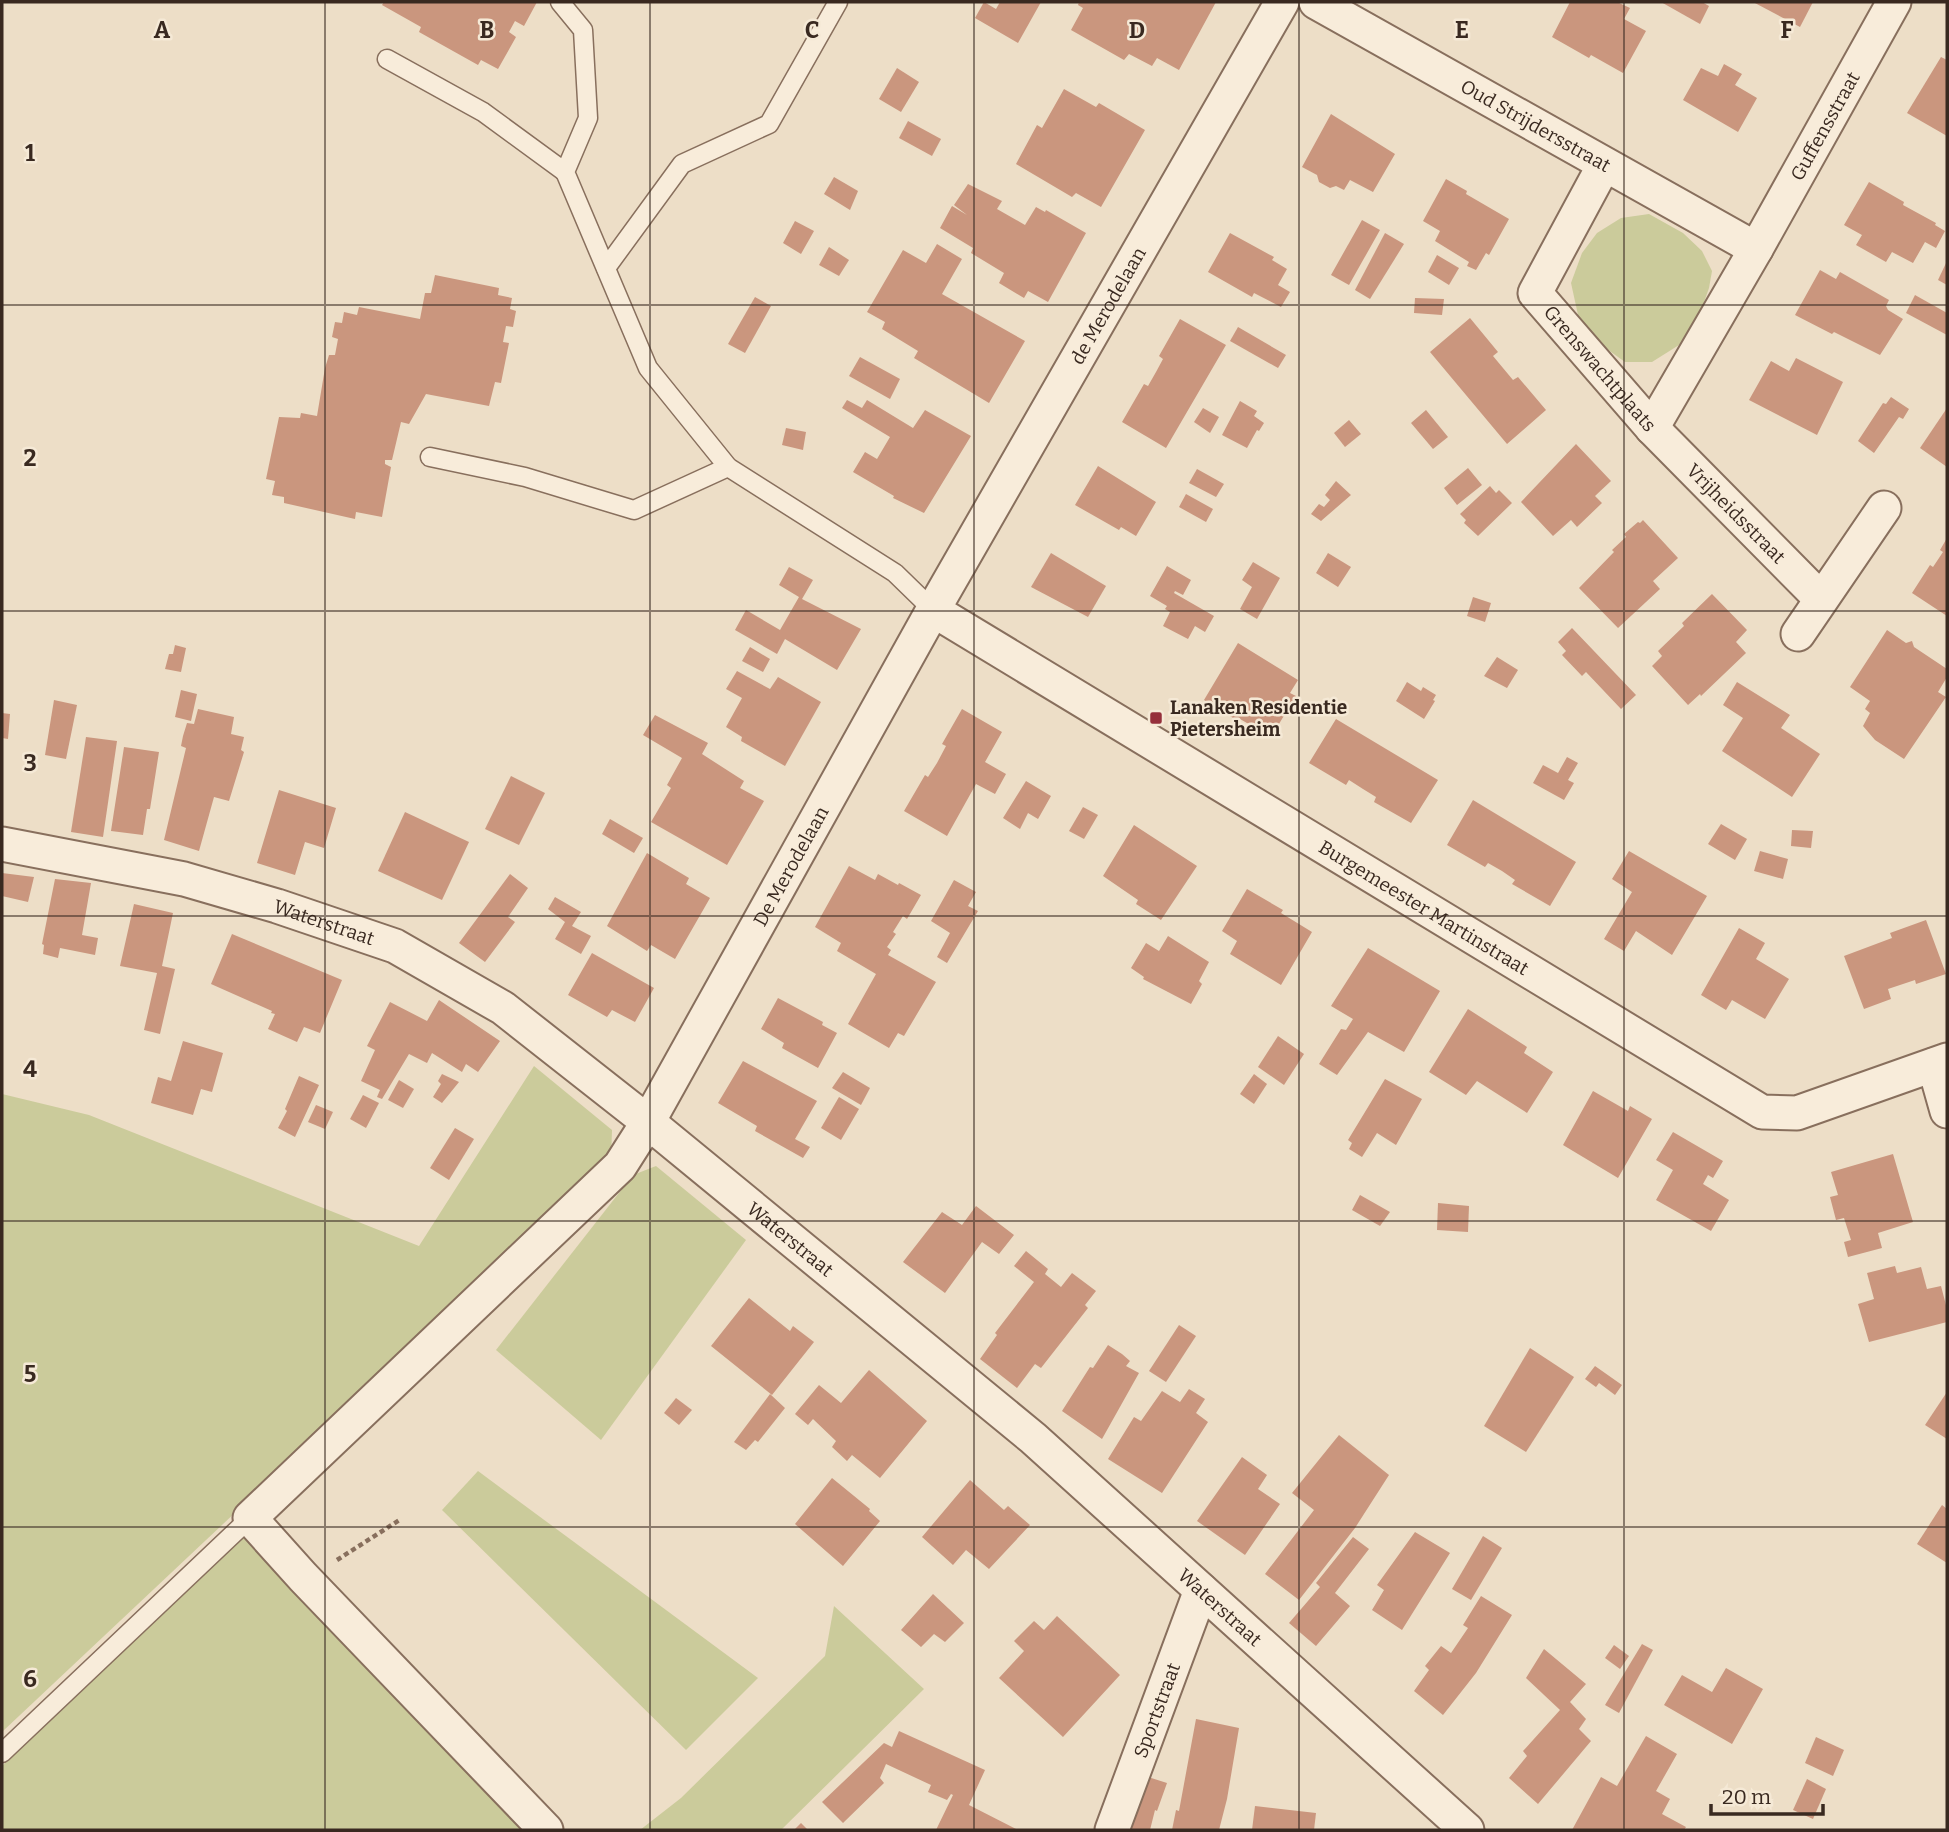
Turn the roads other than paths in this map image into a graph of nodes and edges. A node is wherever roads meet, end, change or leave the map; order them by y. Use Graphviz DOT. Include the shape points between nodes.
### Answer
graph roads {
  1 [pos="560,2"];
  2 [pos="838,2"];
  3 [pos="1282,2"];
  4 [pos="1316,2"];
  5 [pos="1894,2"];
  6 [pos="387,59"];
  7 [pos="1604,165"];
  8 [pos="565,172"];
  9 [pos="1756,249"];
  10 [pos="606,268"];
  11 [pos="1652,428"];
  12 [pos="430,457"];
  13 [pos="728,467"];
  14 [pos="1884,508"];
  15 [pos="1821,599"];
  16 [pos="933,610"];
  17 [pos="1798,634"];
  18 [pos="2,844"];
  19 [pos="1941,1062"];
  20 [pos="1947,1111"];
  21 [pos="648,1122"];
  22 [pos="250,1518"];
  23 [pos="1201,1590"];
  24 [pos="2,1753"];
  25 [pos="547,1830"];
  26 [pos="1112,1830"];
  27 [pos="1467,1830"];
  1 -- 8 [label="lane" via="583,30 588,118"];
  2 -- 10 [label="lane" via="769,124 682,164"];
  3 -- 16 [label="street, de Merodelaan"];
  4 -- 7 [label="street, Oud Strijdersstraat"];
  5 -- 9 [label="street, Guffensstraat"];
  6 -- 8 [label="lane" via="482,112"];
  7 -- 9 [label="street, Oud Strijdersstraat"];
  7 -- 11 [label="street, Grenswachtplaats" via="1535,293"];
  8 -- 10 [label="lane"];
  9 -- 11 [label="street, Grenswachtplaats"];
  10 -- 13 [label="lane" via="648,368"];
  11 -- 15 [label="street, Vrijheidsstraat"];
  12 -- 13 [label="lane" via="525,477 634,510"];
  13 -- 16 [label="lane" via="895,573"];
  14 -- 15 [label="street"];
  15 -- 17 [label="street"];
  16 -- 19 [label="street, Burgemeester Martinstraat" via="1762,1112 1797,1113"];
  16 -- 21 [label="street, De Merodelaan"];
  18 -- 21 [label="street, Waterstraat" via="184,879 394,946 503,1008"];
  19 -- 20 [label="street"];
  21 -- 22 [label="street, De Merodelaan" via="620,1166"];
  21 -- 23 [label="street, Waterstraat" via="1033,1438"];
  22 -- 24 [label="lane"];
  22 -- 25 [label="street"];
  23 -- 26 [label="street, Sportstraat"];
  23 -- 27 [label="street, Waterstraat"];
}
